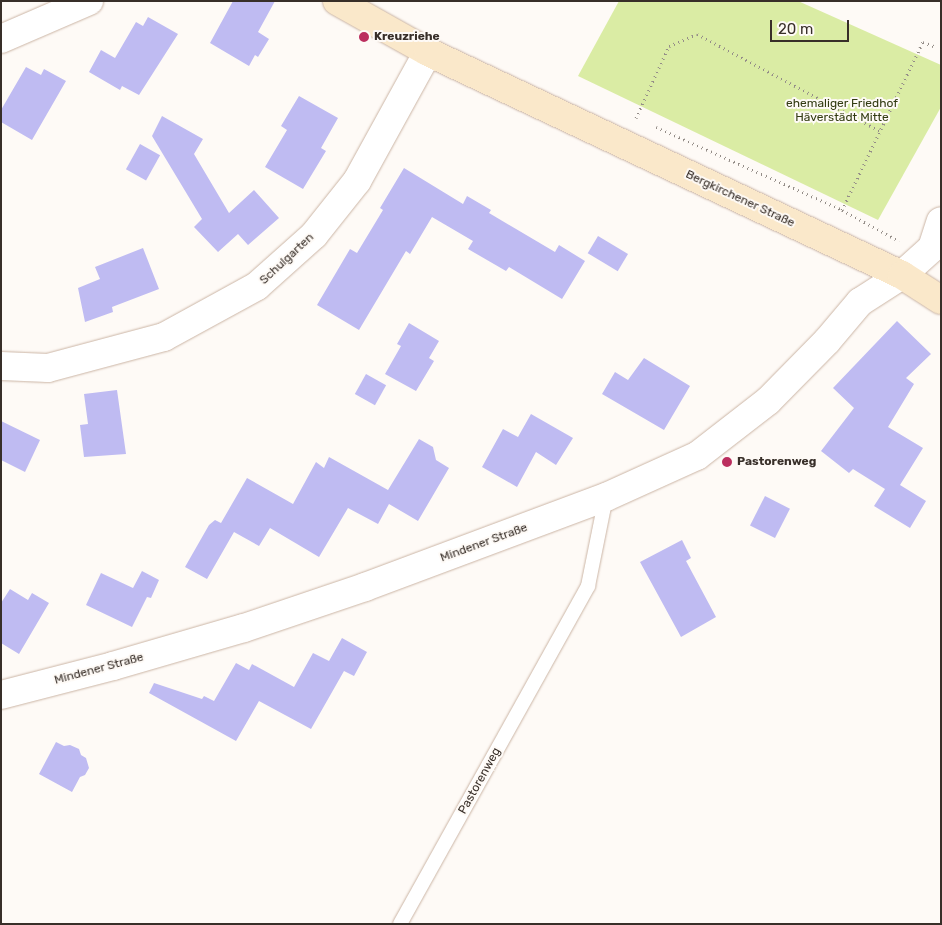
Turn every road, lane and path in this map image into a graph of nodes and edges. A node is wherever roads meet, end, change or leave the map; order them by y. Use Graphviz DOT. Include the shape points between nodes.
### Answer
graph roads {
  1 [pos="89,1"];
  2 [pos="337,1"];
  3 [pos="1,39"];
  4 [pos="936,47"];
  5 [pos="428,52"];
  6 [pos="636,118"];
  7 [pos="880,131"];
  8 [pos="842,210"];
  9 [pos="941,221"];
  10 [pos="902,274"];
  11 [pos="941,300"];
  12 [pos="1,366"];
  13 [pos="606,497"];
  14 [pos="1,695"];
  15 [pos="400,924"];
  1 -- 3 [label="street"];
  2 -- 5 [label="main road, Bergkirchener Straße"];
  4 -- 7 [label="path" via="923,42"];
  5 -- 10 [label="main road, Bergkirchener Straße"];
  5 -- 12 [label="street, Schulgarten" via="357,181 314,235 257,286 164,337 48,368"];
  6 -- 7 [label="path" via="669,46 697,34"];
  7 -- 8 [label="path"];
  9 -- 10 [label="street, Mindener Straße" via="932,248"];
  10 -- 11 [label="main road, Bergkirchener Straße"];
  10 -- 13 [label="street, Mindener Straße" via="860,302 768,401 697,456"];
  13 -- 14 [label="street, Mindener Straße" via="365,587 244,628"];
  13 -- 15 [label="lane, Pastorenweg" via="588,586"];
}
